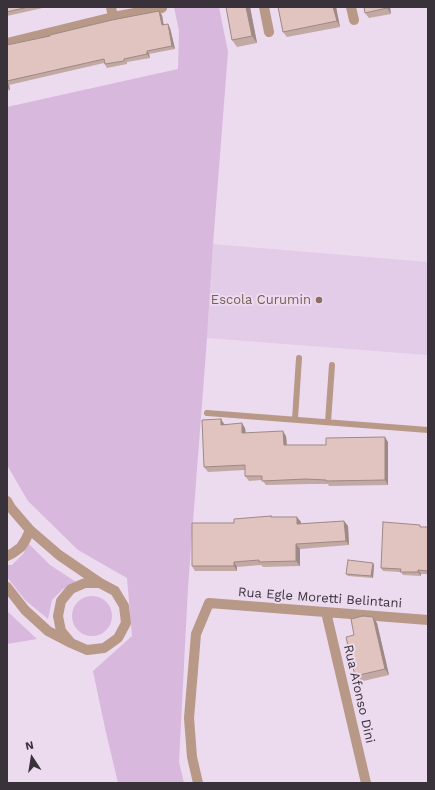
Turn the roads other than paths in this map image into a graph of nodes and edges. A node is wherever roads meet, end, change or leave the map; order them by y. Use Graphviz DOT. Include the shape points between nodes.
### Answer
graph roads {
  1 [pos="111,7"];
  2 [pos="264,7"];
  3 [pos="351,7"];
  4 [pos="162,8"];
  5 [pos="113,17"];
  6 [pos="354,20"];
  7 [pos="269,32"];
  8 [pos="7,43"];
  9 [pos="299,358"];
  10 [pos="332,365"];
  11 [pos="207,413"];
  12 [pos="295,419"];
  13 [pos="328,422"];
  14 [pos="428,430"];
  15 [pos="7,501"];
  16 [pos="30,530"];
  17 [pos="7,556"];
  18 [pos="100,583"];
  19 [pos="7,587"];
  20 [pos="326,612"];
  21 [pos="428,620"];
  22 [pos="71,643"];
  23 [pos="198,783"];
  24 [pos="366,783"];
  1 -- 5 [label="street"];
  2 -- 7 [label="street"];
  3 -- 6 [label="street"];
  4 -- 5 [label="street"];
  5 -- 8 [label="street"];
  9 -- 12 [label="lane"];
  10 -- 13 [label="lane"];
  11 -- 12 [label="lane"];
  12 -- 13 [label="lane"];
  13 -- 14 [label="lane"];
  15 -- 16 [label="street"];
  16 -- 17 [label="street" via="21,547"];
  16 -- 18 [label="street" via="59,555"];
  18 -- 22 [label="street" via="85,583 71,590 61,601 58,616 61,631"];
  18 -- 22 [label="street" via="115,591 124,606 126,623 118,638 104,648 87,650"];
  19 -- 22 [label="street" via="25,610 48,631"];
  20 -- 21 [label="street, Rua Egle Moretti Belintani"];
  20 -- 23 [label="street, Rua Egle Moretti Belintani" via="209,603 196,634 189,718 192,757"];
  20 -- 24 [label="street, Rua Afonso Dini"];
}
